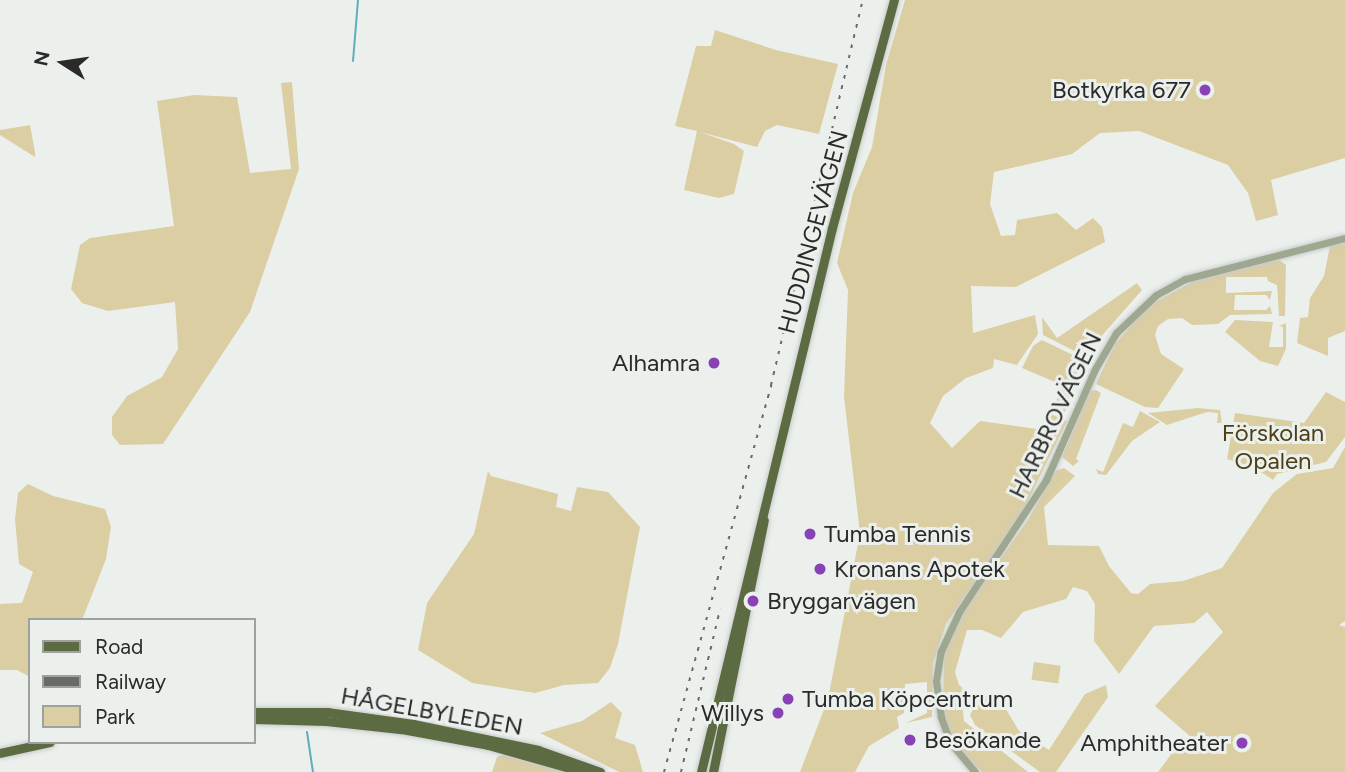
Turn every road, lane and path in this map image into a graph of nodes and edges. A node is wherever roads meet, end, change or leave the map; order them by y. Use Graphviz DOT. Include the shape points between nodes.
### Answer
graph roads {
  1 [pos="894,0"];
  2 [pos="1345,238"];
  3 [pos="772,475"];
  4 [pos="256,712"];
  5 [pos="256,719"];
  6 [pos="28,741"];
  7 [pos="40,744"];
  8 [pos="0,747"];
  9 [pos="0,752"];
  10 [pos="584,772"];
  11 [pos="600,772"];
  12 [pos="701,772"];
  13 [pos="713,772"];
  14 [pos="975,772"];
  1 -- 3 [label="main road, HUDDINGEVÄGEN"];
  2 -- 14 [label="street, HARBROVÄGEN" via="1185,279 1156,295 1116,334 1095,369 1046,480 959,612 941,651 936,681 941,717 950,742"];
  3 -- 12 [label="main road, HUDDINGEVÄGEN"];
  3 -- 13 [label="main road, HUDDINGEVÄGEN"];
  4 -- 11 [label="main road, HÅGELBYLEDEN" via="327,712 413,724 490,738"];
  5 -- 10 [label="main road, HÅGELBYLEDEN" via="326,720 407,730 488,745"];
  6 -- 8 [label="main road"];
  7 -- 9 [label="main road"];
}
